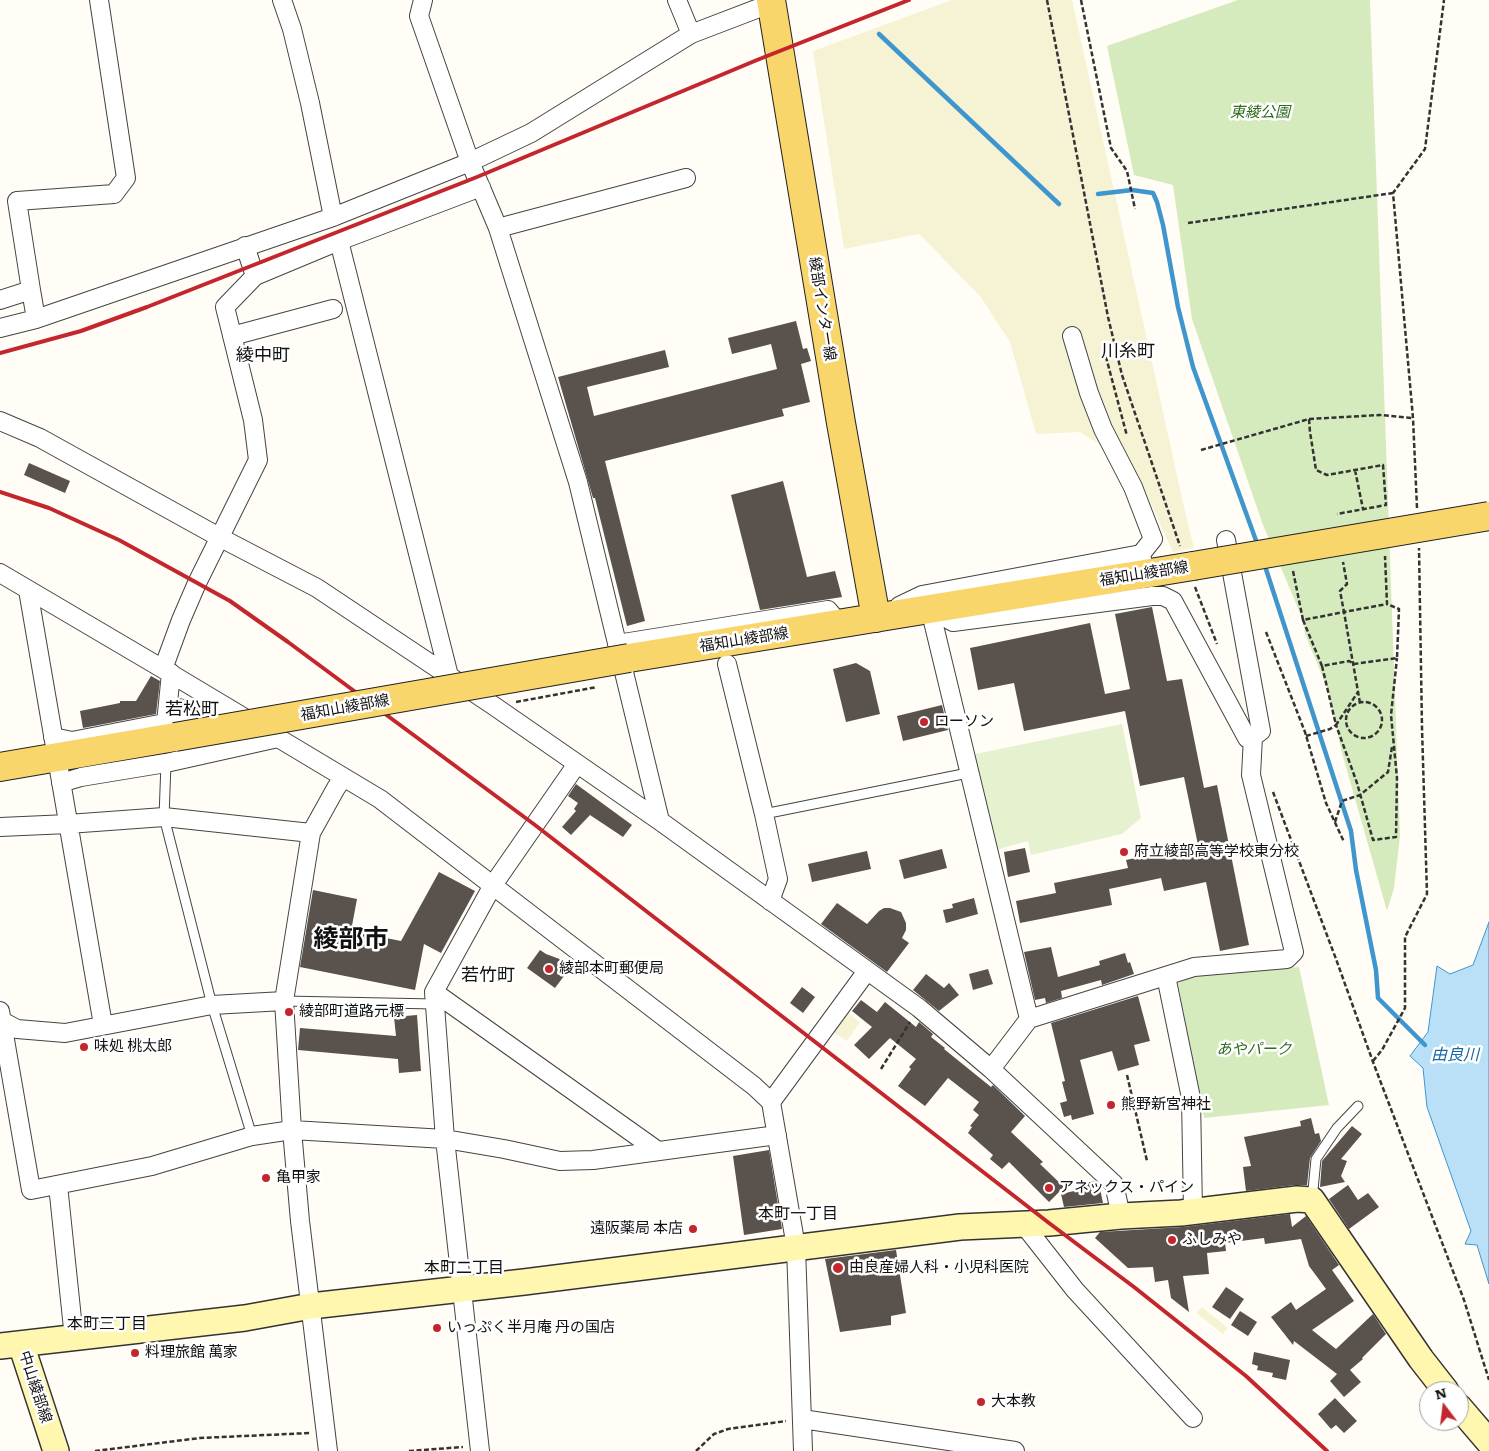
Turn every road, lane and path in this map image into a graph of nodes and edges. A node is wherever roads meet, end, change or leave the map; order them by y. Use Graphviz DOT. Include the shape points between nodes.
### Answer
graph roads {
  1 [pos="99,0"];
  2 [pos="282,0"];
  3 [pos="422,0"];
  4 [pos="677,0"];
  5 [pos="1047,0"];
  6 [pos="1081,0"];
  7 [pos="1444,0"];
  8 [pos="771,1"];
  9 [pos="690,34"];
  10 [pos="470,162"];
  11 [pos="686,178"];
  12 [pos="481,187"];
  13 [pos="1393,193"];
  14 [pos="1135,209"];
  15 [pos="333,217"];
  16 [pos="1188,223"];
  17 [pos="498,228"];
  18 [pos="339,241"];
  19 [pos="245,246"];
  20 [pos="255,276"];
  21 [pos="32,290"];
  22 [pos="0,300"];
  23 [pos="332,309"];
  24 [pos="36,319"];
  25 [pos="0,328"];
  26 [pos="232,336"];
  27 [pos="1072,336"];
  28 [pos="1114,342"];
  29 [pos="1413,418"];
  30 [pos="1309,419"];
  31 [pos="0,421"];
  32 [pos="1127,438"];
  33 [pos="1201,450"];
  34 [pos="1355,470"];
  35 [pos="1417,508"];
  36 [pos="1363,509"];
  37 [pos="1337,514"];
  38 [pos="1489,516"];
  39 [pos="219,537"];
  40 [pos="1226,540"];
  41 [pos="1419,548"];
  42 [pos="1385,553"];
  43 [pos="1351,559"];
  44 [pos="1190,566"];
  45 [pos="1293,571"];
  46 [pos="0,573"];
  47 [pos="28,590"];
  48 [pos="1387,604"];
  49 [pos="930,609"];
  50 [pos="1344,612"];
  51 [pos="876,618"];
  52 [pos="1302,620"];
  53 [pos="1266,632"];
  54 [pos="1217,646"];
  55 [pos="623,651"];
  56 [pos="1397,658"];
  57 [pos="726,664"];
  58 [pos="1354,664"];
  59 [pos="1322,666"];
  60 [pos="167,671"];
  61 [pos="449,676"];
  62 [pos="1358,692"];
  63 [pos="1360,703"];
  64 [pos="231,710"];
  65 [pos="1336,725"];
  66 [pos="170,730"];
  67 [pos="1306,736"];
  68 [pos="1253,737"];
  69 [pos="278,738"];
  70 [pos="1393,740"];
  71 [pos="57,759"];
  72 [pos="166,763"];
  73 [pos="577,764"];
  74 [pos="0,767"];
  75 [pos="968,773"];
  76 [pos="343,778"];
  77 [pos="1270,784"];
  78 [pos="1360,794"];
  79 [pos="764,814"];
  80 [pos="164,817"];
  81 [pos="660,821"];
  82 [pos="1335,822"];
  83 [pos="68,824"];
  84 [pos="0,827"];
  85 [pos="311,833"];
  86 [pos="1344,842"];
  87 [pos="493,885"];
  88 [pos="770,901"];
  89 [pos="867,971"];
  90 [pos="1166,976"];
  91 [pos="435,998"];
  92 [pos="284,1002"];
  93 [pos="212,1005"];
  94 [pos="919,1008"];
  95 [pos="0,1017"];
  96 [pos="1029,1019"];
  97 [pos="103,1025"];
  98 [pos="1373,1062"];
  99 [pos="991,1068"];
  100 [pos="881,1069"];
  101 [pos="1127,1075"];
  102 [pos="771,1102"];
  103 [pos="1358,1106"];
  104 [pos="292,1130"];
  105 [pos="777,1135"];
  106 [pos="252,1136"];
  107 [pos="445,1139"];
  108 [pos="658,1151"];
  109 [pos="1147,1161"];
  110 [pos="58,1185"];
  111 [pos="1312,1200"];
  112 [pos="1192,1211"];
  113 [pos="1121,1216"];
  114 [pos="1024,1225"];
  115 [pos="796,1247"];
  116 [pos="462,1288"];
  117 [pos="311,1306"];
  118 [pos="74,1338"];
  119 [pos="11,1345"];
  120 [pos="1489,1380"];
  121 [pos="1438,1381"];
  122 [pos="1193,1418"];
  123 [pos="1469,1418"];
  124 [pos="802,1419"];
  125 [pos="326,1433"];
  126 [pos="1489,1442"];
  127 [pos="479,1448"];
  128 [pos="56,1451"];
  129 [pos="95,1451"];
  130 [pos="328,1451"];
  131 [pos="409,1451"];
  132 [pos="696,1451"];
  133 [pos="803,1451"];
  134 [pos="1015,1451"];
  1 -- 21 [label="street" via="126,178 114,194 17,201"];
  2 -- 15 [label="street" via="308,94"];
  3 -- 10 [label="street" via="419,16"];
  4 -- 9 [label="street"];
  5 -- 28 [label="path"];
  6 -- 14 [label="path" via="1111,148 1127,171"];
  7 -- 13 [label="path" via="1425,149"];
  8 -- 9 [label="street"];
  8 -- 51 [label="main road, 綾部インター線"];
  9 -- 10 [label="street" via="531,133"];
  10 -- 12 [label="street"];
  10 -- 15 [label="street"];
  11 -- 17 [label="street"];
  12 -- 17 [label="street"];
  12 -- 18 [label="street"];
  13 -- 16 [label="path"];
  13 -- 29 [label="path"];
  15 -- 19 [label="street"];
  17 -- 55 [label="street" via="578,482"];
  18 -- 20 [label="street"];
  18 -- 61 [label="street"];
  19 -- 20 [label="street"];
  19 -- 24 [label="street"];
  20 -- 26 [label="street" via="225,307"];
  21 -- 22 [label="street"];
  21 -- 24 [label="street"];
  23 -- 26 [label="street"];
  24 -- 25 [label="street"];
  26 -- 39 [label="street" via="253,420 258,460"];
  27 -- 51 [label="street" via="1103,429 1133,487 1153,539 1142,559 922,595"];
  28 -- 32 [label="path" via="1106,357"];
  28 -- 44 [label="path" via="1122,375"];
  29 -- 30 [label="path" via="1380,415"];
  29 -- 35 [label="path"];
  30 -- 33 [label="path"];
  30 -- 34 [label="path" via="1316,470 1327,475"];
  31 -- 39 [label="street" via="40,438"];
  34 -- 36 [label="path"];
  34 -- 36 [label="path" via="1383,464 1386,505"];
  36 -- 37 [label="path"];
  38 -- 44 [label="main road, 福知山綾部線, bridge"];
  39 -- 60 [label="street" via="181,620"];
  39 -- 61 [label="street" via="317,588"];
  40 -- 68 [label="street" via="1261,730"];
  41 -- 98 [label="path" via="1427,894 1406,937 1405,1008"];
  42 -- 48 [label="path"];
  43 -- 50 [label="path" via="1343,560 1346,584 1340,592"];
  44 -- 49 [label="main road, 福知山綾部線"];
  44 -- 54 [label="path"];
  45 -- 52 [label="path"];
  46 -- 47 [label="street"];
  47 -- 60 [label="street"];
  47 -- 71 [label="street"];
  48 -- 50 [label="path"];
  48 -- 56 [label="path" via="1398,609"];
  49 -- 51 [label="main road, 福知山綾部線"];
  49 -- 68 [label="street" via="953,622 1151,593 1164,596 1173,601 1246,738"];
  49 -- 75 [label="street"];
  50 -- 52 [label="path"];
  50 -- 58 [label="path"];
  51 -- 55 [label="main road, 福知山綾部線"];
  52 -- 59 [label="path"];
  53 -- 67 [label="path"];
  55 -- 66 [label="main road, 福知山綾部線, bridge"];
  55 -- 81 [label="street"];
  56 -- 58 [label="path"];
  56 -- 70 [label="path" via="1391,715"];
  57 -- 79 [label="street"];
  58 -- 59 [label="path" via="1349,661"];
  58 -- 62 [label="path"];
  59 -- 65 [label="path"];
  60 -- 64 [label="street"];
  60 -- 66 [label="street"];
  61 -- 73 [label="street"];
  62 -- 63 [label="path"];
  62 -- 65 [label="path"];
  63 -- 63 [label="path" via="1348,713 1347,724 1352,734 1369,738 1379,731 1381,713 1373,704"];
  64 -- 66 [label="street"];
  64 -- 69 [label="street"];
  65 -- 67 [label="path"];
  65 -- 78 [label="path"];
  66 -- 71 [label="main road, 福知山綾部線"];
  67 -- 82 [label="path"];
  68 -- 90 [label="street" via="1251,774 1294,952 1287,959 1194,967"];
  69 -- 72 [label="street"];
  69 -- 76 [label="street"];
  70 -- 78 [label="path" via="1388,772"];
  70 -- 78 [label="path" via="1397,778 1396,837 1373,840"];
  71 -- 72 [label="street" via="81,778"];
  71 -- 74 [label="main road, 福知山綾部線"];
  71 -- 83 [label="street"];
  72 -- 80 [label="lane"];
  73 -- 81 [label="street"];
  73 -- 87 [label="street"];
  75 -- 79 [label="lane"];
  75 -- 96 [label="street"];
  76 -- 85 [label="street"];
  76 -- 87 [label="street" via="380,799"];
  77 -- 98 [label="path"];
  78 -- 82 [label="path" via="1342,801"];
  79 -- 88 [label="street" via="778,879"];
  80 -- 83 [label="street"];
  80 -- 85 [label="street"];
  80 -- 93 [label="lane"];
  81 -- 88 [label="street"];
  82 -- 86 [label="path"];
  83 -- 84 [label="street"];
  83 -- 97 [label="street"];
  85 -- 92 [label="street"];
  87 -- 91 [label="street"];
  87 -- 102 [label="street"];
  88 -- 89 [label="street"];
  89 -- 94 [label="street"];
  89 -- 102 [label="street"];
  90 -- 96 [label="street"];
  90 -- 112 [label="street" via="1191,1098"];
  91 -- 92 [label="lane"];
  91 -- 107 [label="street"];
  91 -- 108 [label="street"];
  92 -- 93 [label="street"];
  92 -- 104 [label="street"];
  93 -- 97 [label="street"];
  93 -- 106 [label="lane"];
  94 -- 99 [label="street"];
  94 -- 100 [label="path"];
  95 -- 97 [label="street" via="17,1029 65,1033"];
  95 -- 110 [label="street" via="31,1190"];
  96 -- 99 [label="street"];
  98 -- 120 [label="path" via="1464,1300"];
  99 -- 113 [label="street" via="1114,1184"];
  101 -- 109 [label="path"];
  102 -- 105 [label="street"];
  103 -- 111 [label="lane" via="1337,1128 1316,1159"];
  104 -- 106 [label="street"];
  104 -- 107 [label="street"];
  104 -- 117 [label="street"];
  105 -- 108 [label="street"];
  105 -- 115 [label="street"];
  106 -- 110 [label="street" via="152,1166"];
  107 -- 108 [label="street" via="560,1161"];
  107 -- 116 [label="street"];
  110 -- 118 [label="street"];
  111 -- 112 [label="street"];
  111 -- 121 [label="street"];
  112 -- 113 [label="street"];
  113 -- 114 [label="street"];
  114 -- 115 [label="street" via="960,1227"];
  114 -- 122 [label="street" via="1075,1290"];
  115 -- 116 [label="street"];
  115 -- 124 [label="street"];
  116 -- 117 [label="street"];
  116 -- 127 [label="street"];
  117 -- 118 [label="street" via="245,1318"];
  117 -- 125 [label="street"];
  118 -- 119 [label="street"];
  119 -- 128 [label="street, 中山綾部線"];
  123 -- 126 [label="street"];
  124 -- 132 [label="path" via="728,1429 714,1434"];
  124 -- 133 [label="street"];
  124 -- 134 [label="street"];
  125 -- 129 [label="path" via="200,1438"];
  125 -- 130 [label="street"];
  127 -- 131 [label="path"];
}
